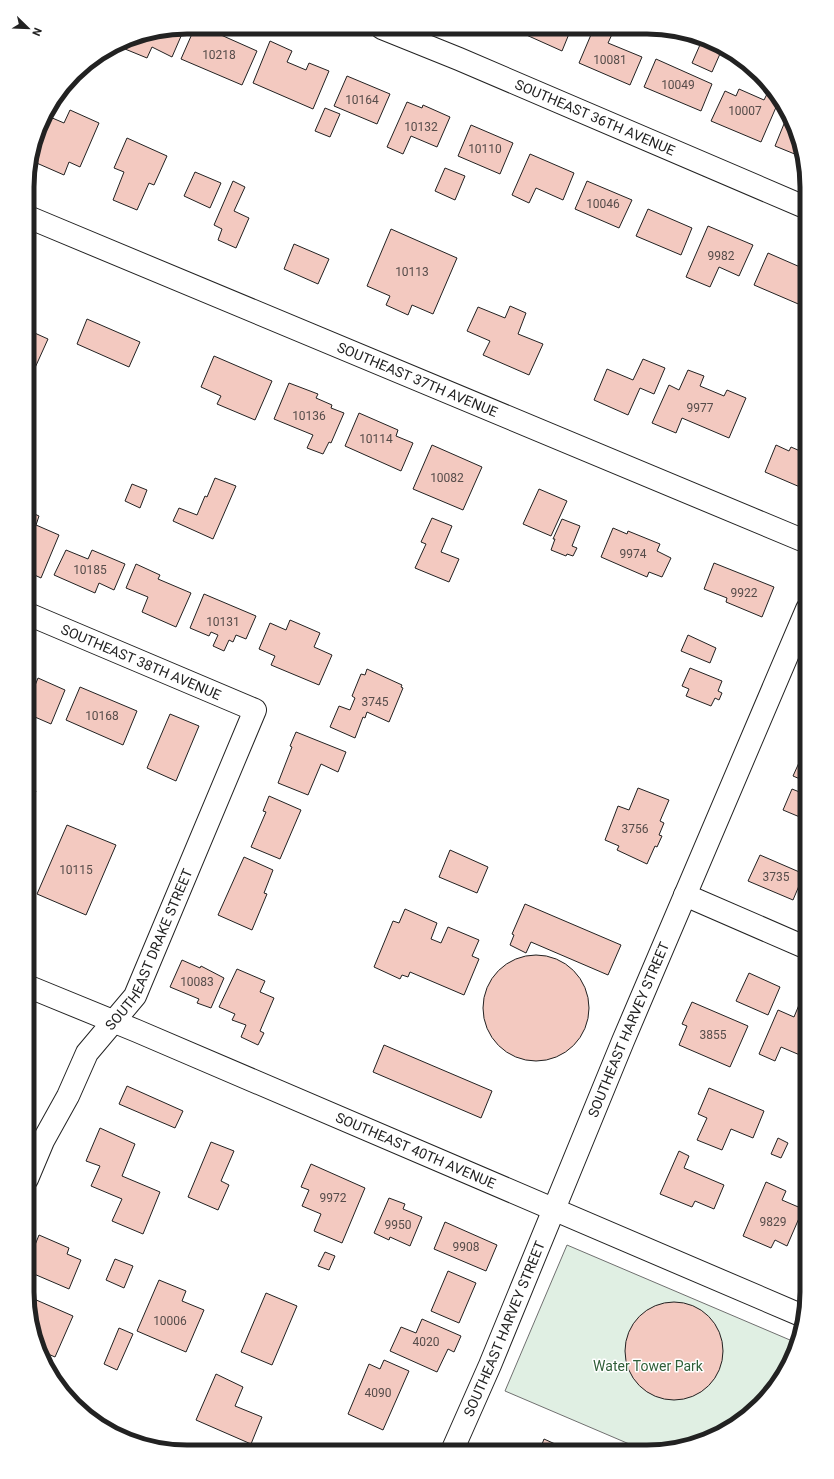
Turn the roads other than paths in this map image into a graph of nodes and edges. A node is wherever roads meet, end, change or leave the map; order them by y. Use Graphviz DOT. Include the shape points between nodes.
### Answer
graph roads {
  1 [pos="397,34"];
  2 [pos="800,205"];
  3 [pos="34,220"];
  4 [pos="800,539"];
  5 [pos="34,617"];
  6 [pos="800,630"];
  7 [pos="255,710"];
  8 [pos="685,895"];
  9 [pos="800,945"];
  10 [pos="34,989"];
  11 [pos="113,1022"];
  12 [pos="34,1162"];
  13 [pos="554,1210"];
  14 [pos="799,1314"];
  15 [pos="455,1445"];
  1 -- 2 [label="street, SOUTHEAST 36TH AVENUE"];
  3 -- 4 [label="street, SOUTHEAST 37TH AVENUE"];
  5 -- 7 [label="street, SOUTHEAST 38TH AVENUE"];
  6 -- 8 [label="street, SOUTHEAST HARVEY STREET"];
  7 -- 11 [label="street, SOUTHEAST DRAKE STREET" via="135,996"];
  8 -- 9 [label="street"];
  8 -- 13 [label="street, SOUTHEAST HARVEY STREET"];
  10 -- 11 [label="street, SOUTHEAST 40TH AVENUE"];
  11 -- 12 [label="street, SOUTHEAST DRAKE STREET" via="87,1053"];
  11 -- 13 [label="street, SOUTHEAST 40TH AVENUE"];
  13 -- 14 [label="street, SOUTHEAST 40TH AVENUE"];
  13 -- 15 [label="street, SOUTHEAST HARVEY STREET"];
}
